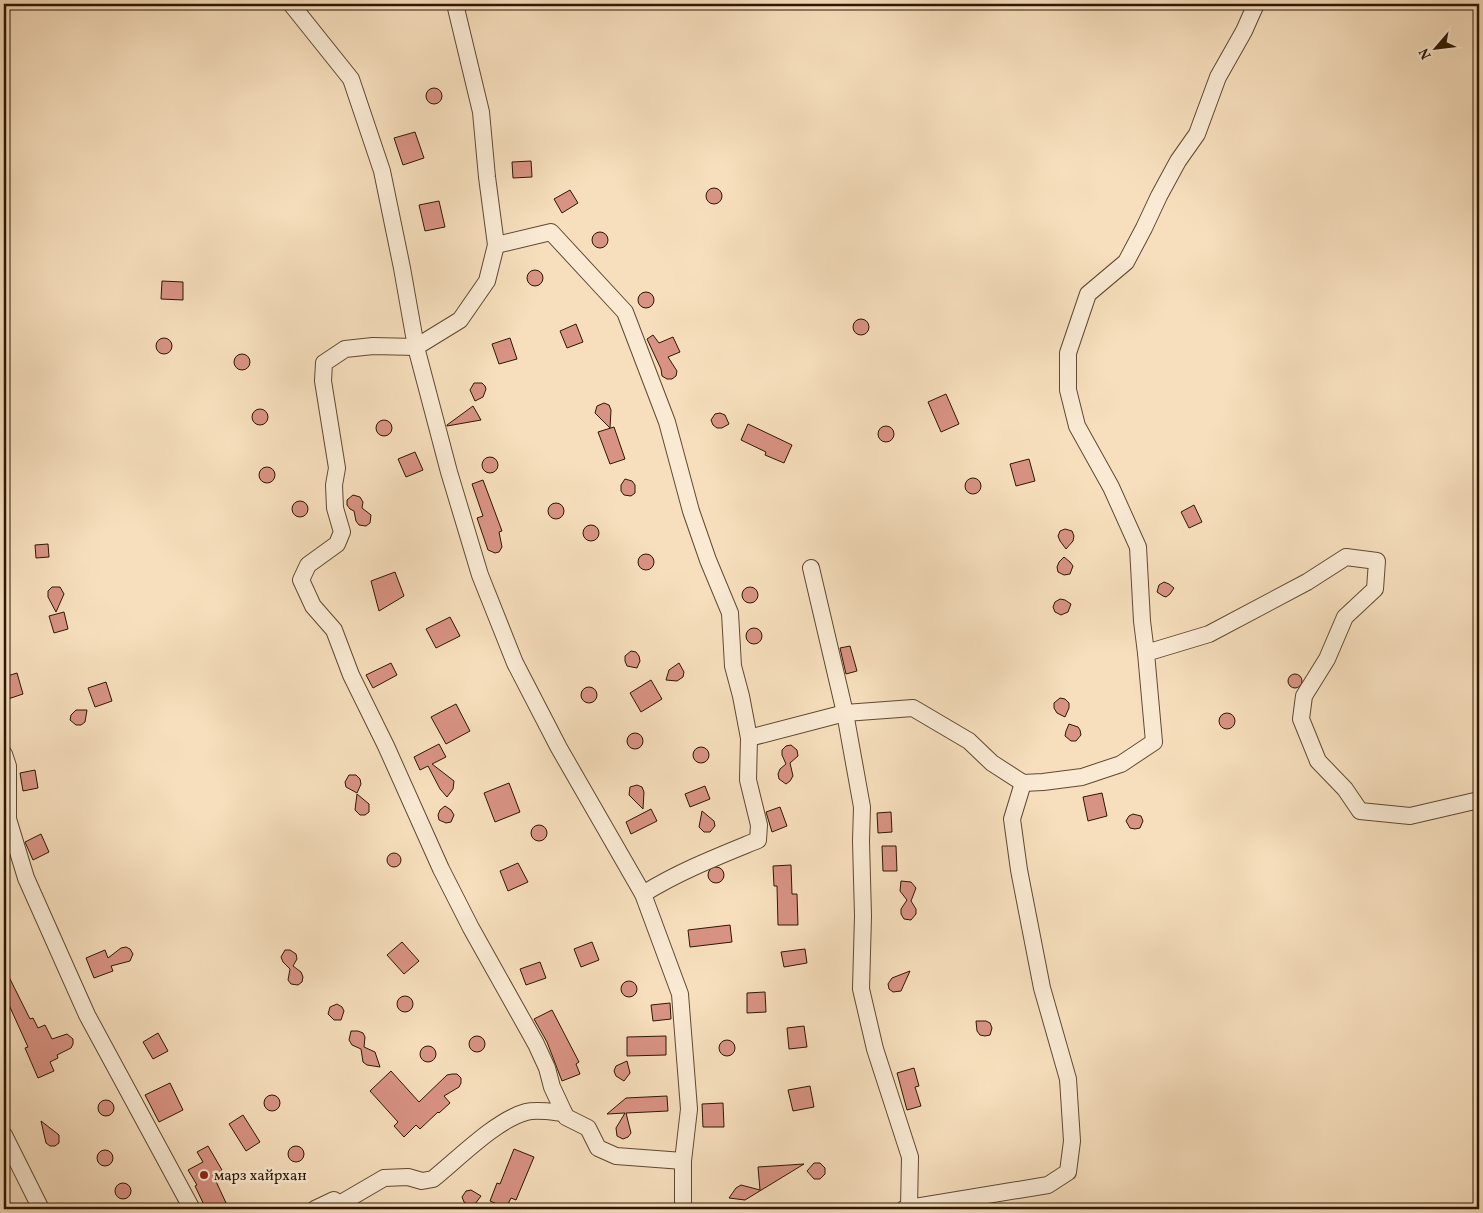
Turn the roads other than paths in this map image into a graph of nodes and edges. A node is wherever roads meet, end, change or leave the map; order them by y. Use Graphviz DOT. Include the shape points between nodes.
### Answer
graph roads {
  1 [pos="291,4"];
  2 [pos="455,4"];
  3 [pos="1256,4"];
  4 [pos="496,245"];
  5 [pos="416,347"];
  6 [pos="811,568"];
  7 [pos="1146,653"];
  8 [pos="845,712"];
  9 [pos="749,738"];
  10 [pos="4,754"];
  11 [pos="1023,782"];
  12 [pos="1479,800"];
  13 [pos="643,894"];
  14 [pos="564,1113"];
  15 [pos="4,1135"];
  16 [pos="683,1161"];
  17 [pos="946,1205"];
  18 [pos="337,1208"];
  19 [pos="907,1208"];
  20 [pos="41,1209"];
  21 [pos="192,1209"];
  22 [pos="315,1209"];
  23 [pos="684,1209"];
  1 -- 5 [label="street" via="351,79 382,171"];
  2 -- 4 [label="street" via="481,112"];
  3 -- 7 [label="street" via="1218,77 1197,134 1178,160 1126,262 1088,294 1068,353 1068,390 1077,426 1111,487 1138,547"];
  4 -- 5 [label="street" via="487,281 460,320"];
  4 -- 9 [label="street" via="552,232 625,312 667,422 690,512 730,613 733,666"];
  5 -- 13 [label="street" via="480,575 515,663 559,748"];
  5 -- 14 [label="street" via="345,348 324,363 323,381 337,468 335,508 342,532 337,544 308,565 301,580 313,606 334,630 351,675 441,869 536,1044"];
  6 -- 8 [label="street"];
  7 -- 11 [label="street" via="1154,742 1121,764 1082,777"];
  7 -- 12 [label="street" via="1209,634 1307,582 1346,557 1377,561 1375,588 1346,617 1327,659 1304,696 1302,719 1318,761 1345,789 1360,811 1410,816"];
  8 -- 9 [label="street"];
  8 -- 11 [label="street" via="914,708 969,740 992,763"];
  8 -- 19 [label="street" via="862,807 861,989 875,1049 910,1157"];
  9 -- 13 [label="street" via="748,780 759,825 758,840 694,866"];
  10 -- 21 [label="street" via="8,766 8,819 26,878 87,1015"];
  11 -- 17 [label="street" via="1012,819 1042,988 1068,1079 1072,1141 1068,1172 1048,1185"];
  13 -- 16 [label="street" via="680,994 688,1109"];
  14 -- 16 [label="street" via="588,1128 598,1148 616,1156"];
  14 -- 18 [label="street" via="528,1111 508,1118 434,1180 384,1178"];
  15 -- 20 [label="street"];
  16 -- 23 [label="street"];
  17 -- 19 [label="street"];
  18 -- 22 [label="street" via="334,1200"];
}
